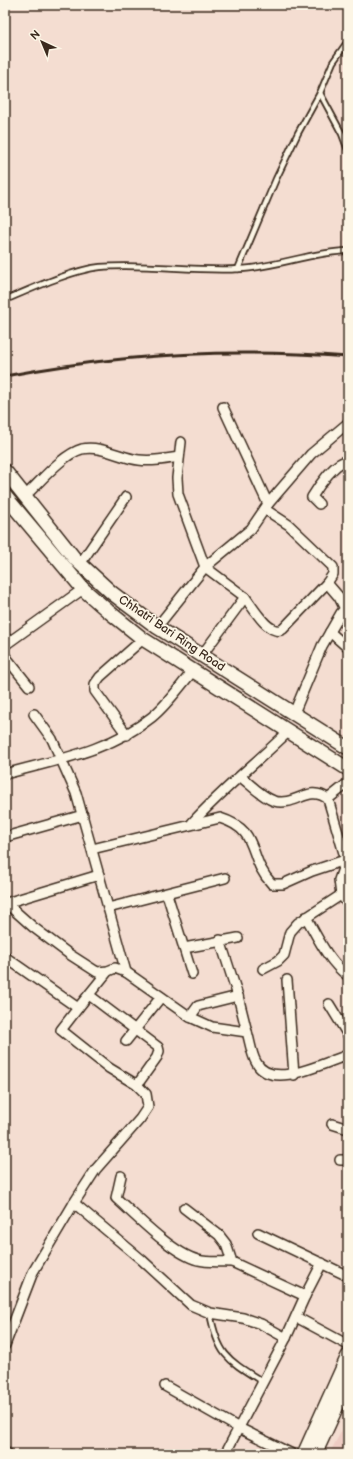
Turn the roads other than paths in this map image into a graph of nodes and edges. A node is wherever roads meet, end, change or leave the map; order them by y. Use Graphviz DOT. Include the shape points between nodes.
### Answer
graph roads {
  1 [pos="348,41"];
  2 [pos="320,93"];
  3 [pos="348,150"];
  4 [pos="348,250"];
  5 [pos="238,269"];
  6 [pos="5,300"];
  7 [pos="223,408"];
  8 [pos="348,423"];
  9 [pos="181,442"];
  10 [pos="179,456"];
  11 [pos="348,461"];
  12 [pos="5,471"];
  13 [pos="5,496"];
  14 [pos="25,496"];
  15 [pos="126,497"];
  16 [pos="319,504"];
  17 [pos="267,507"];
  18 [pos="80,564"];
  19 [pos="205,567"];
  20 [pos="327,583"];
  21 [pos="83,589"];
  22 [pos="245,597"];
  23 [pos="346,610"];
  24 [pos="157,626"];
  25 [pos="330,632"];
  26 [pos="143,639"];
  27 [pos="5,645"];
  28 [pos="348,648"];
  29 [pos="202,655"];
  30 [pos="5,656"];
  31 [pos="194,671"];
  32 [pos="29,686"];
  33 [pos="294,713"];
  34 [pos="34,714"];
  35 [pos="289,731"];
  36 [pos="127,735"];
  37 [pos="348,748"];
  38 [pos="61,759"];
  39 [pos="348,769"];
  40 [pos="5,774"];
  41 [pos="241,777"];
  42 [pos="348,784"];
  43 [pos="328,799"];
  44 [pos="83,815"];
  45 [pos="192,823"];
  46 [pos="5,837"];
  47 [pos="92,849"];
  48 [pos="347,859"];
  49 [pos="99,876"];
  50 [pos="225,878"];
  51 [pos="167,894"];
  52 [pos="341,895"];
  53 [pos="348,904"];
  54 [pos="5,905"];
  55 [pos="108,908"];
  56 [pos="306,917"];
  57 [pos="238,938"];
  58 [pos="220,940"];
  59 [pos="184,948"];
  60 [pos="5,957"];
  61 [pos="263,969"];
  62 [pos="108,971"];
  63 [pos="126,972"];
  64 [pos="192,974"];
  65 [pos="348,976"];
  66 [pos="287,980"];
  67 [pos="89,995"];
  68 [pos="238,996"];
  69 [pos="161,997"];
  70 [pos="329,1004"];
  71 [pos="78,1008"];
  72 [pos="190,1017"];
  73 [pos="135,1029"];
  74 [pos="247,1032"];
  75 [pos="348,1035"];
  76 [pos="126,1041"];
  77 [pos="348,1055"];
  78 [pos="294,1075"];
  79 [pos="137,1085"];
  80 [pos="332,1124"];
  81 [pos="348,1129"];
  82 [pos="122,1176"];
  83 [pos="74,1203"];
  84 [pos="184,1208"];
  85 [pos="258,1233"];
  86 [pos="232,1262"];
  87 [pos="322,1263"];
  88 [pos="348,1276"];
  89 [pos="305,1296"];
  90 [pos="210,1313"];
  91 [pos="296,1317"];
  92 [pos="286,1338"];
  93 [pos="5,1345"];
  94 [pos="348,1345"];
  95 [pos="348,1356"];
  96 [pos="263,1382"];
  97 [pos="348,1382"];
  98 [pos="165,1386"];
  99 [pos="239,1428"];
  100 [pos="5,1452"];
  101 [pos="8,1454"];
  102 [pos="225,1454"];
  103 [pos="292,1454"];
  104 [pos="304,1454"];
  105 [pos="315,1454"];
  1 -- 2 [label="lane" via="333,62"];
  2 -- 3 [label="lane"];
  2 -- 5 [label="lane" via="276,179"];
  4 -- 5 [label="lane" via="332,251 265,267"];
  5 -- 6 [label="lane" via="99,267 60,278"];
  7 -- 17 [label="street"];
  8 -- 17 [label="street" via="311,454"];
  9 -- 10 [label="street"];
  10 -- 14 [label="street" via="141,461 93,448 81,450 59,464"];
  10 -- 19 [label="street" via="178,494"];
  11 -- 16 [label="street" via="340,463 321,481 312,497"];
  12 -- 14 [label="main road, Chhatri Bari Ring Road"];
  13 -- 21 [label="main road"];
  14 -- 18 [label="main road, Chhatri Bari Ring Road"];
  15 -- 18 [label="street"];
  17 -- 19 [label="street" via="251,529"];
  17 -- 20 [label="street" via="333,567 333,574"];
  18 -- 24 [label="main road, Chhatri Bari Ring Road" via="112,593"];
  19 -- 22 [label="street"];
  19 -- 24 [label="street"];
  20 -- 22 [label="street" via="279,632 274,631 263,621"];
  20 -- 23 [label="street"];
  21 -- 26 [label="main road"];
  21 -- 27 [label="street"];
  22 -- 29 [label="street"];
  23 -- 25 [label="street" via="341,613"];
  24 -- 29 [label="main road, Chhatri Bari Ring Road"];
  25 -- 28 [label="street"];
  25 -- 33 [label="street"];
  26 -- 31 [label="main road"];
  26 -- 36 [label="street" via="95,684 95,691"];
  29 -- 33 [label="main road, Chhatri Bari Ring Road"];
  30 -- 32 [label="street"];
  31 -- 35 [label="main road"];
  31 -- 36 [label="street" via="154,716"];
  33 -- 37 [label="main road, Chhatri Bari Ring Road"];
  34 -- 38 [label="street" via="52,739"];
  35 -- 39 [label="main road"];
  35 -- 41 [label="street"];
  36 -- 38 [label="street" via="102,747"];
  38 -- 40 [label="street"];
  38 -- 44 [label="street" via="72,781"];
  41 -- 43 [label="street" via="264,796 275,801 292,801 312,792"];
  41 -- 45 [label="street" via="222,792"];
  42 -- 43 [label="street"];
  43 -- 48 [label="street"];
  44 -- 46 [label="street"];
  44 -- 47 [label="street"];
  45 -- 47 [label="street"];
  45 -- 48 [label="street" via="220,818 234,822 250,838 262,874 272,884 282,884"];
  47 -- 49 [label="street"];
  48 -- 52 [label="street" via="339,880"];
  49 -- 54 [label="street"];
  49 -- 55 [label="street"];
  50 -- 51 [label="street"];
  51 -- 55 [label="street"];
  51 -- 59 [label="street"];
  52 -- 53 [label="street"];
  52 -- 56 [label="street"];
  54 -- 62 [label="street" via="97,972"];
  55 -- 63 [label="street"];
  56 -- 61 [label="street" via="290,932 284,955"];
  56 -- 65 [label="street" via="323,949"];
  57 -- 58 [label="street"];
  58 -- 59 [label="street"];
  58 -- 68 [label="street"];
  59 -- 64 [label="street"];
  60 -- 71 [label="street"];
  62 -- 63 [label="street" via="115,968"];
  62 -- 67 [label="street"];
  63 -- 69 [label="street"];
  66 -- 78 [label="street"];
  67 -- 71 [label="street"];
  67 -- 73 [label="street"];
  68 -- 72 [label="street" via="198,1006"];
  68 -- 74 [label="street"];
  69 -- 72 [label="street"];
  69 -- 73 [label="street"];
  70 -- 75 [label="street"];
  71 -- 79 [label="street" via="61,1030 109,1068"];
  72 -- 74 [label="street" via="212,1027"];
  73 -- 76 [label="street"];
  73 -- 79 [label="street" via="160,1051"];
  74 -- 78 [label="street" via="256,1062 263,1070"];
  77 -- 78 [label="street"];
  79 -- 83 [label="street" via="146,1094 148,1107 140,1120 96,1169"];
  80 -- 81 [label="street"];
  82 -- 86 [label="street" via="116,1198 161,1237 184,1254 199,1260"];
  83 -- 90 [label="street" via="191,1305"];
  83 -- 93 [label="street" via="33,1272"];
  84 -- 86 [label="street" via="219,1235 226,1244"];
  85 -- 87 [label="street"];
  86 -- 89 [label="street"];
  87 -- 88 [label="street"];
  87 -- 89 [label="street"];
  89 -- 91 [label="street"];
  90 -- 92 [label="street" via="243,1318 261,1324"];
  90 -- 96 [label="lane" via="217,1341 225,1356"];
  91 -- 92 [label="street"];
  91 -- 94 [label="street"];
  92 -- 96 [label="street"];
  95 -- 104 [label="main road"];
  96 -- 99 [label="street"];
  97 -- 105 [label="main road"];
  98 -- 99 [label="street"];
  99 -- 102 [label="street"];
  99 -- 103 [label="street"];
  100 -- 101 [label="street"];
}
